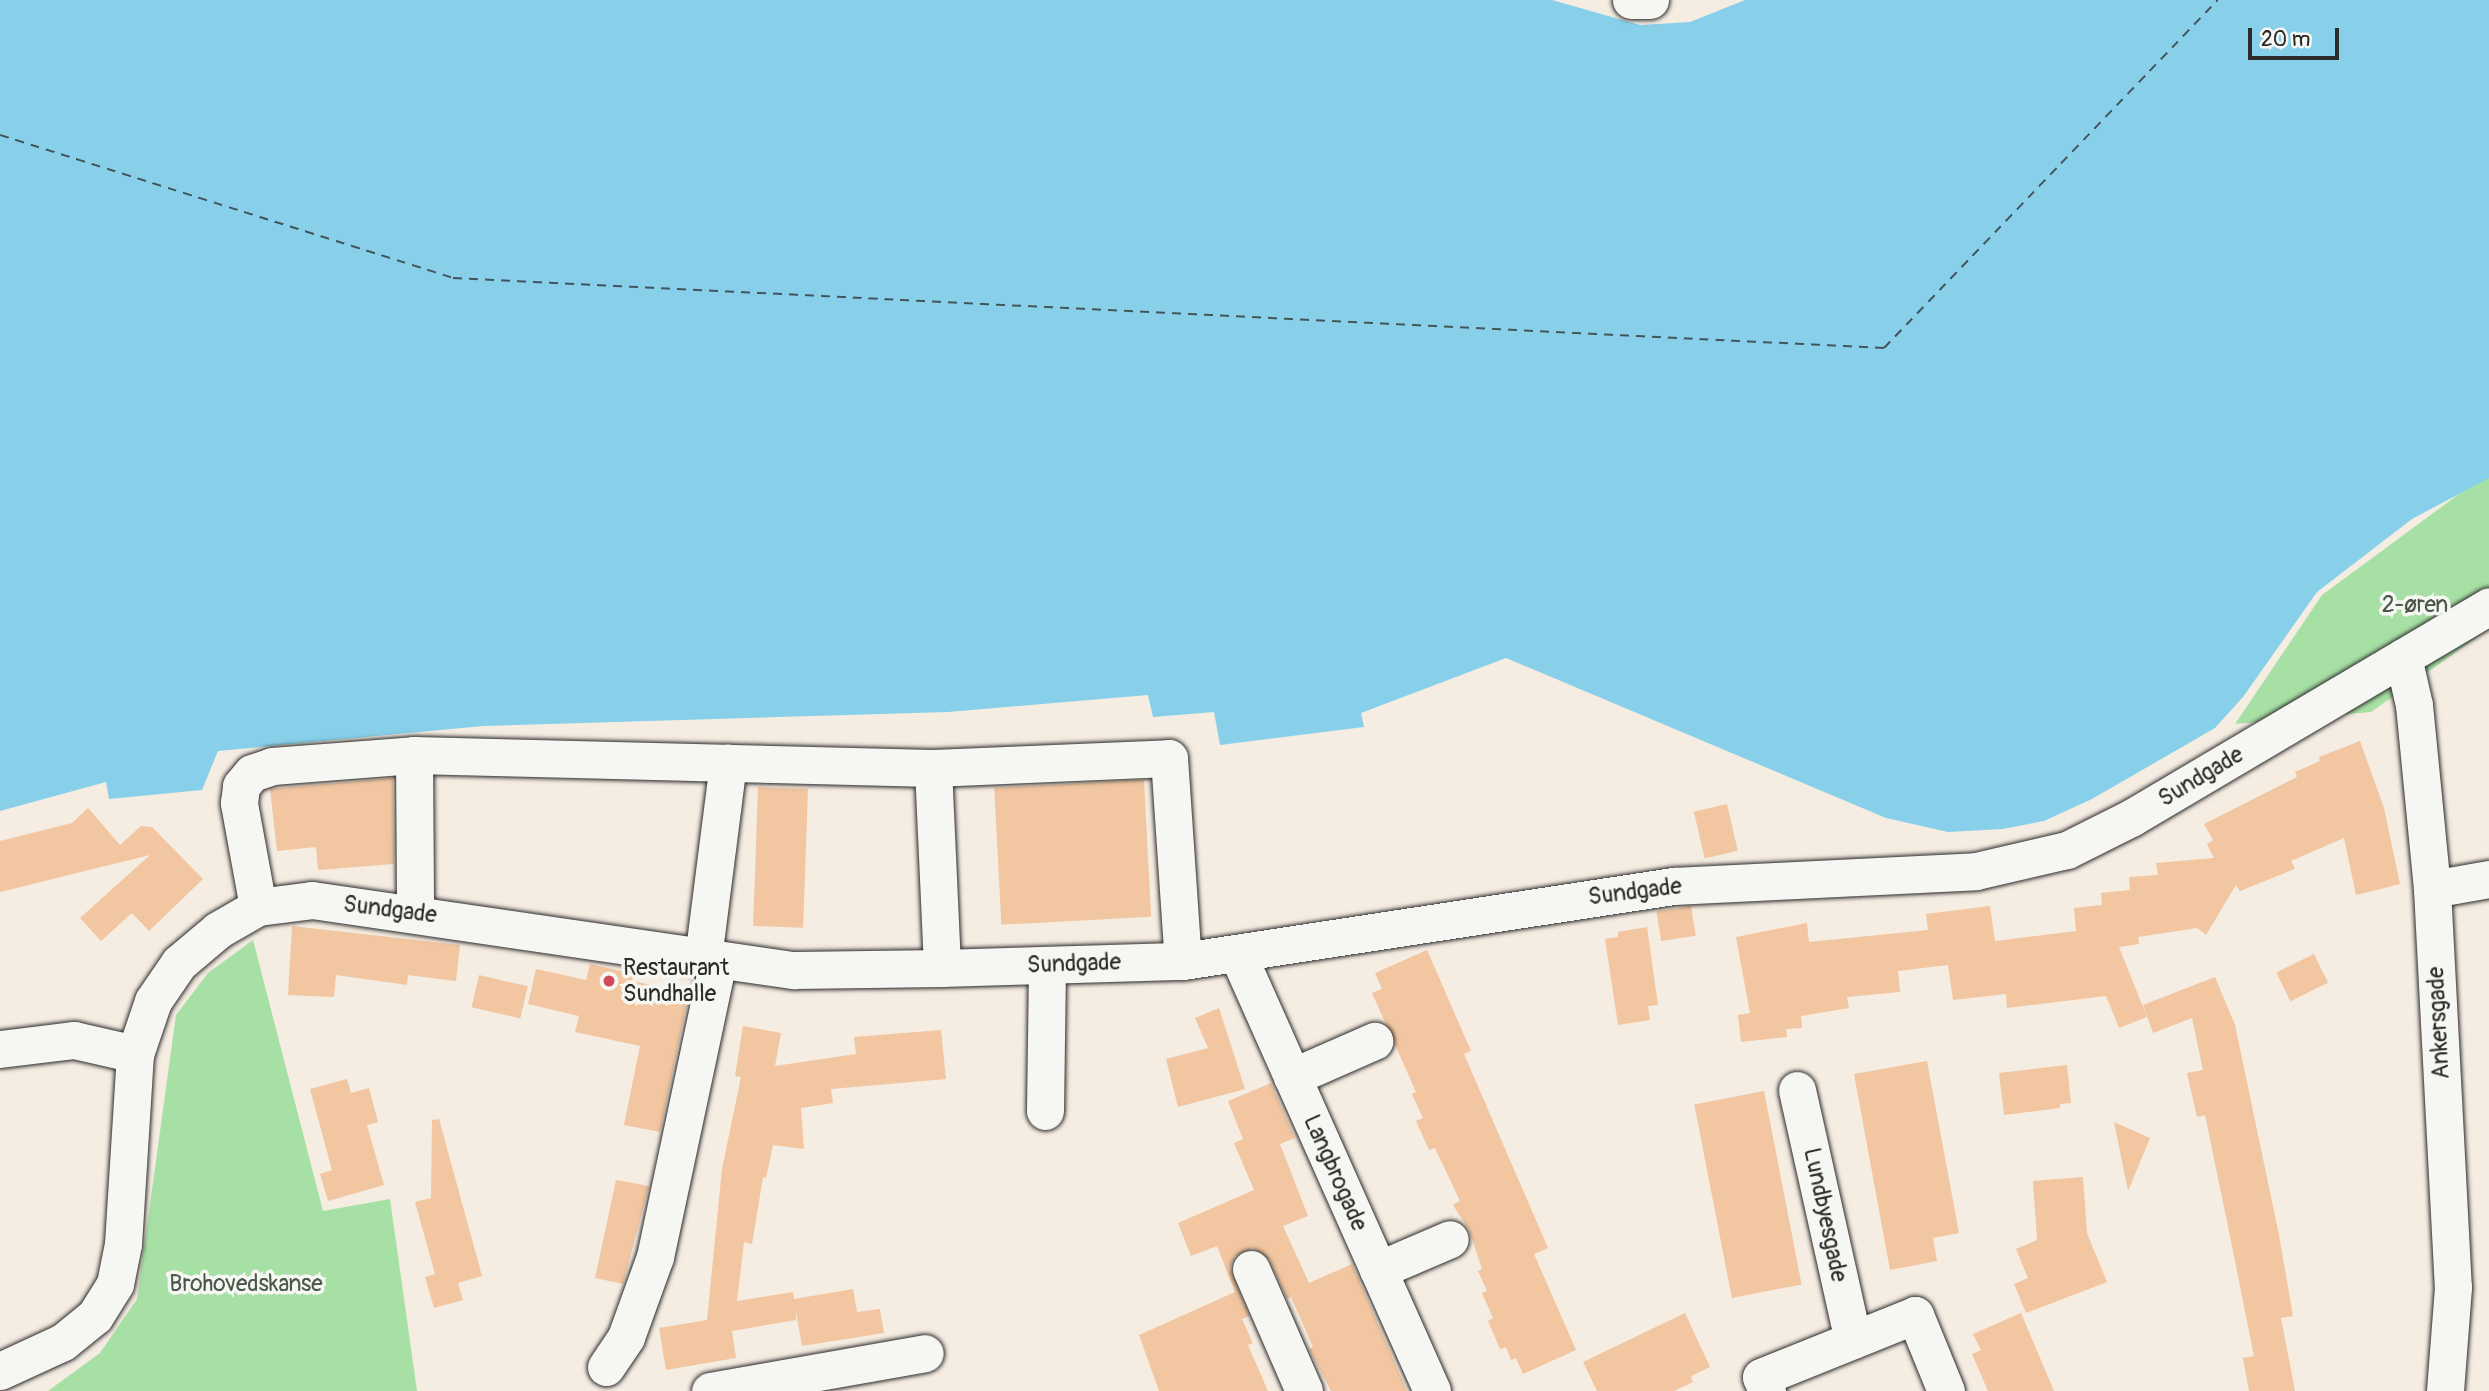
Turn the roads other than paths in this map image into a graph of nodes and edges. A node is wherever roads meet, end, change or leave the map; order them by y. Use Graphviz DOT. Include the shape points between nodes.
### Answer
graph roads {
  1 [pos="1631,0"];
  2 [pos="1650,0"];
  3 [pos="2489,606"];
  4 [pos="2403,657"];
  5 [pos="414,755"];
  6 [pos="729,763"];
  7 [pos="933,768"];
  8 [pos="2489,879"];
  9 [pos="2432,889"];
  10 [pos="258,907"];
  11 [pos="415,912"];
  12 [pos="1238,955"];
  13 [pos="711,959"];
  14 [pos="1183,961"];
  15 [pos="1047,965"];
  16 [pos="942,968"];
  17 [pos="1374,1041"];
  18 [pos="0,1049"];
  19 [pos="135,1054"];
  20 [pos="1292,1077"];
  21 [pos="1797,1090"];
  22 [pos="1045,1111"];
  23 [pos="1450,1239"];
  24 [pos="1251,1269"];
  25 [pos="1378,1270"];
  26 [pos="1853,1340"];
  27 [pos="925,1353"];
  28 [pos="606,1367"];
  29 [pos="0,1371"];
  30 [pos="710,1391"];
  31 [pos="1304,1391"];
  32 [pos="1432,1391"];
  33 [pos="1766,1391"];
  34 [pos="1946,1391"];
  35 [pos="2445,1391"];
  1 -- 2 [label="street"];
  3 -- 4 [label="street, Sundgade"];
  4 -- 9 [label="street, Ankersgade" via="2414,705"];
  4 -- 12 [label="street, Sundgade" via="2132,818 2067,850 1976,871 1660,888 1545,902"];
  5 -- 6 [label="street"];
  5 -- 10 [label="street" via="272,766 252,773 241,786 239,803"];
  5 -- 11 [label="street"];
  6 -- 7 [label="street"];
  6 -- 13 [label="street"];
  7 -- 14 [label="street" via="1169,758"];
  7 -- 16 [label="street"];
  8 -- 9 [label="street"];
  9 -- 35 [label="street, Ankersgade" via="2453,1287"];
  10 -- 11 [label="street, Sundgade" via="312,900"];
  10 -- 19 [label="street, Sundgade" via="218,930 179,962 153,1001"];
  11 -- 13 [label="street, Sundgade"];
  12 -- 14 [label="street, Sundgade"];
  12 -- 20 [label="street, Langbrogade"];
  13 -- 16 [label="street, Sundgade" via="793,970"];
  13 -- 28 [label="street" via="655,1256 626,1337"];
  14 -- 15 [label="street, Sundgade"];
  15 -- 16 [label="street, Sundgade"];
  15 -- 22 [label="street"];
  17 -- 20 [label="street"];
  18 -- 19 [label="street" via="74,1040"];
  19 -- 29 [label="street, Sundgade" via="123,1244 115,1284 95,1316 63,1342"];
  20 -- 25 [label="street, Langbrogade"];
  21 -- 26 [label="street, Lundbyesgade"];
  23 -- 25 [label="street"];
  24 -- 31 [label="street"];
  25 -- 32 [label="street, Langbrogade"];
  26 -- 33 [label="street" via="1761,1377"];
  26 -- 34 [label="street" via="1915,1315"];
  27 -- 30 [label="street"];
}
